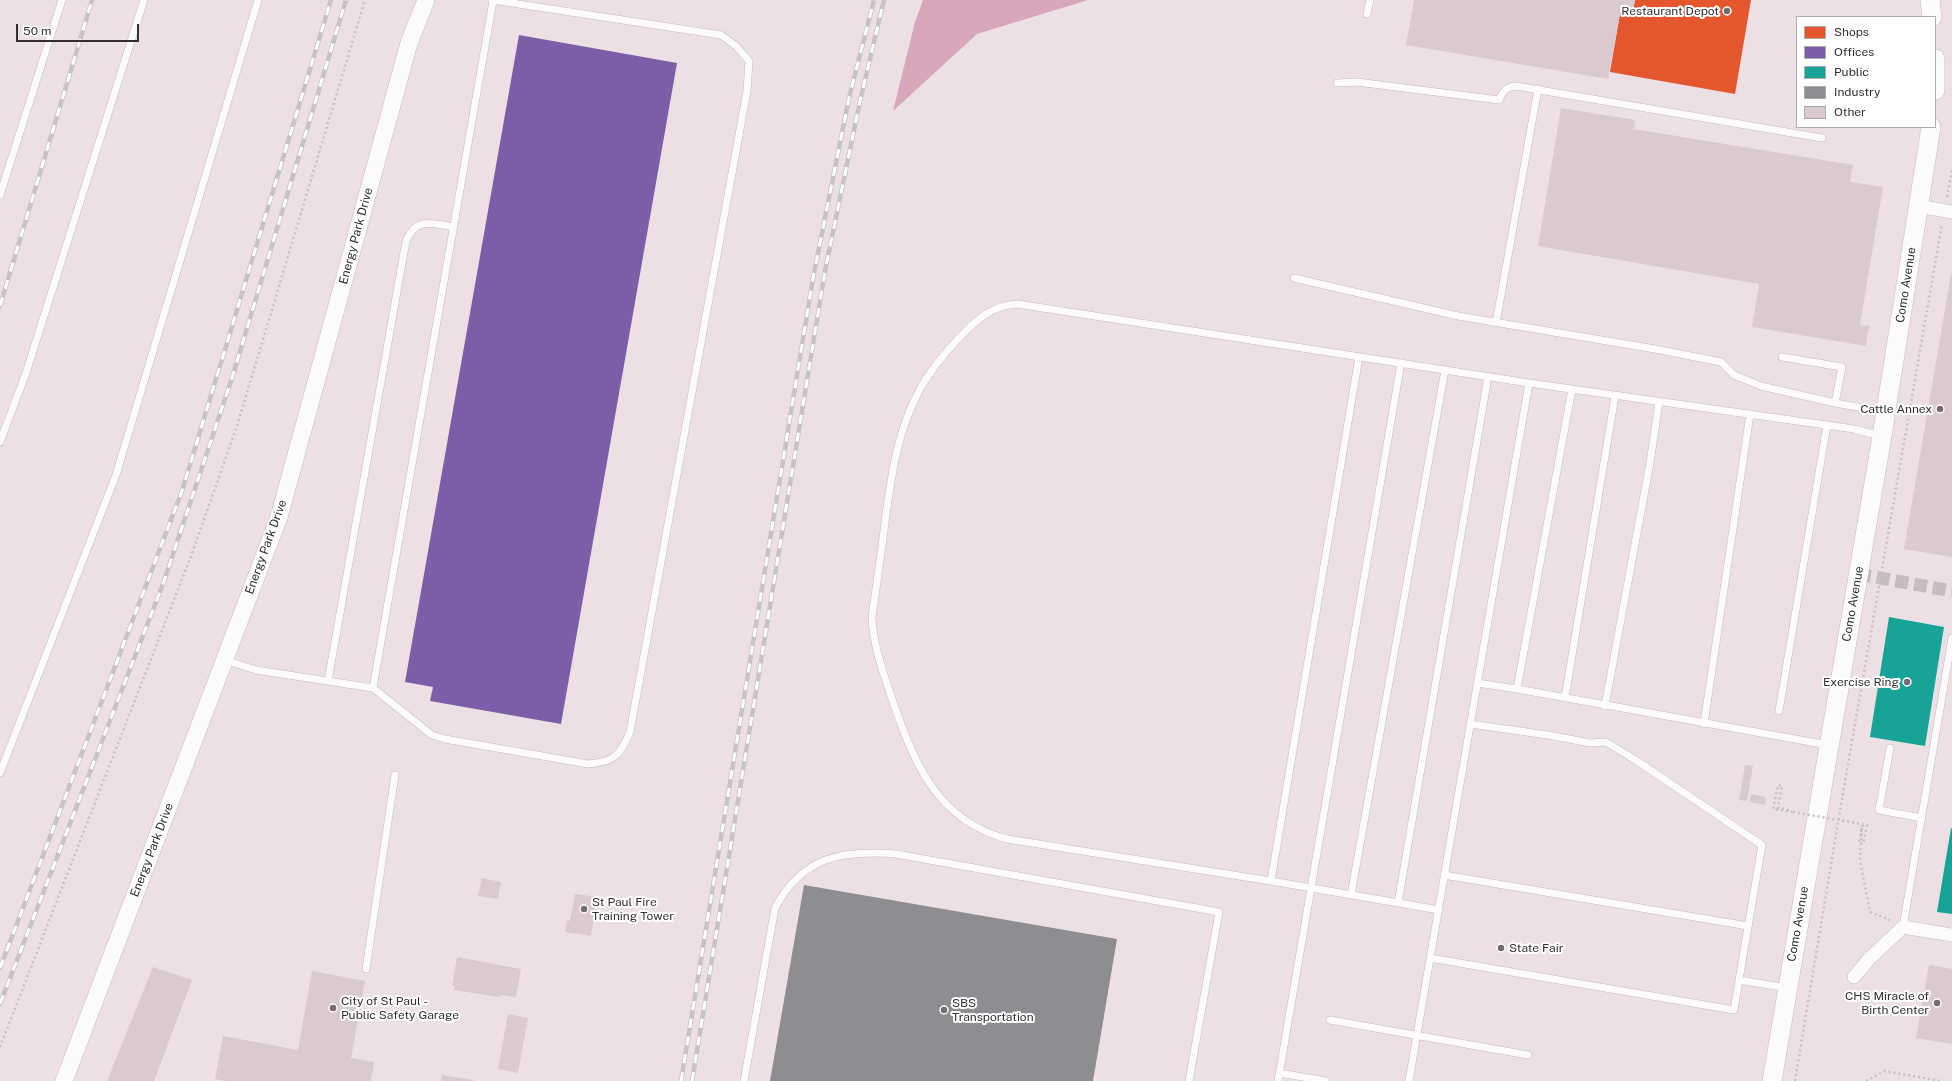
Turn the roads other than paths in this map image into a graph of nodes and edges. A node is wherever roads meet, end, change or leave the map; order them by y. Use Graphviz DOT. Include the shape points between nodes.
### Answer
graph roads {
  1 [pos="62,0"];
  2 [pos="144,0"];
  3 [pos="258,0"];
  4 [pos="426,0"];
  5 [pos="492,0"];
  6 [pos="1370,0"];
  7 [pos="1930,0"];
  8 [pos="1367,14"];
  9 [pos="1932,16"];
  10 [pos="1337,83"];
  11 [pos="1538,89"];
  12 [pos="1931,128"];
  13 [pos="1822,138"];
  14 [pos="0,195"];
  15 [pos="1919,206"];
  16 [pos="1948,211"];
  17 [pos="452,227"];
  18 [pos="1294,278"];
  19 [pos="1496,323"];
  20 [pos="1360,357"];
  21 [pos="1782,357"];
  22 [pos="1401,363"];
  23 [pos="1445,370"];
  24 [pos="1488,377"];
  25 [pos="1529,383"];
  26 [pos="1572,389"];
  27 [pos="1615,396"];
  28 [pos="1659,402"];
  29 [pos="1835,403"];
  30 [pos="1886,412"];
  31 [pos="1750,414"];
  32 [pos="1827,425"];
  33 [pos="1882,436"];
  34 [pos="0,442"];
  35 [pos="1952,638"];
  36 [pos="225,660"];
  37 [pos="328,681"];
  38 [pos="1477,683"];
  39 [pos="373,688"];
  40 [pos="1517,689"];
  41 [pos="1565,698"];
  42 [pos="1605,706"];
  43 [pos="1779,711"];
  44 [pos="1470,724"];
  45 [pos="1704,724"];
  46 [pos="1828,745"];
  47 [pos="1890,748"];
  48 [pos="0,774"];
  49 [pos="395,775"];
  50 [pos="1922,818"];
  51 [pos="1444,875"];
  52 [pos="1272,881"];
  53 [pos="1310,889"];
  54 [pos="1351,895"];
  55 [pos="1398,903"];
  56 [pos="1439,910"];
  57 [pos="1748,926"];
  58 [pos="1903,927"];
  59 [pos="1952,935"];
  60 [pos="1430,958"];
  61 [pos="366,969"];
  62 [pos="1854,977"];
  63 [pos="1739,980"];
  64 [pos="1787,988"];
  65 [pos="1330,1020"];
  66 [pos="1417,1035"];
  67 [pos="1528,1055"];
  68 [pos="1279,1073"];
  69 [pos="64,1081"];
  70 [pos="744,1081"];
  71 [pos="1189,1081"];
  72 [pos="1278,1081"];
  73 [pos="1326,1081"];
  74 [pos="1409,1081"];
  75 [pos="1772,1081"];
  1 -- 14 [label="lane"];
  2 -- 34 [label="lane" via="26,374"];
  3 -- 48 [label="lane" via="116,475"];
  4 -- 36 [label="street, Energy Park Drive" via="409,43 279,517"];
  5 -- 17 [label="lane"];
  5 -- 39 [label="lane" via="721,35 736,46 749,61 747,91 630,732 622,750 603,763 588,764 445,739 432,735"];
  6 -- 8 [label="lane"];
  7 -- 9 [label="main road"];
  10 -- 11 [label="lane" via="1357,82 1499,100 1502,92 1508,87"];
  11 -- 13 [label="lane"];
  11 -- 19 [label="lane"];
  12 -- 15 [label="main road, Como Avenue"];
  15 -- 16 [label="street"];
  15 -- 30 [label="main road, Como Avenue"];
  17 -- 37 [label="lane" via="420,224 410,231 406,241"];
  17 -- 39 [label="lane"];
  18 -- 19 [label="lane"];
  19 -- 29 [label="lane" via="1721,362 1734,375 1761,386"];
  20 -- 22 [label="lane"];
  20 -- 52 [label="lane"];
  20 -- 52 [label="lane" via="1007,304 989,312 973,324 932,370 906,418 894,459 872,617 873,636 913,756 925,779 940,798 973,826 990,835"];
  21 -- 29 [label="lane" via="1842,367"];
  22 -- 23 [label="lane"];
  22 -- 53 [label="lane"];
  23 -- 24 [label="lane"];
  23 -- 54 [label="lane"];
  24 -- 25 [label="lane"];
  24 -- 55 [label="lane"];
  25 -- 26 [label="lane"];
  25 -- 38 [label="lane"];
  26 -- 27 [label="lane"];
  26 -- 40 [label="lane"];
  27 -- 28 [label="lane"];
  27 -- 41 [label="lane"];
  28 -- 31 [label="lane"];
  28 -- 42 [label="lane"];
  29 -- 30 [label="lane"];
  30 -- 33 [label="main road, Como Avenue"];
  31 -- 32 [label="lane"];
  31 -- 45 [label="lane"];
  32 -- 33 [label="lane"];
  32 -- 43 [label="lane"];
  33 -- 46 [label="main road, Como Avenue"];
  35 -- 50 [label="lane"];
  36 -- 37 [label="lane" via="256,670"];
  36 -- 69 [label="street, Energy Park Drive"];
  37 -- 39 [label="lane"];
  38 -- 40 [label="lane"];
  38 -- 44 [label="lane"];
  40 -- 41 [label="lane"];
  41 -- 42 [label="lane"];
  42 -- 45 [label="lane"];
  44 -- 51 [label="lane"];
  44 -- 57 [label="lane" via="1590,744 1606,742 1762,845"];
  45 -- 46 [label="lane"];
  46 -- 64 [label="main road, Como Avenue"];
  47 -- 50 [label="lane" via="1879,810"];
  49 -- 61 [label="lane"];
  50 -- 58 [label="lane"];
  51 -- 56 [label="lane"];
  51 -- 57 [label="lane"];
  52 -- 53 [label="lane"];
  53 -- 54 [label="lane"];
  53 -- 68 [label="lane"];
  54 -- 55 [label="lane"];
  55 -- 56 [label="lane"];
  56 -- 60 [label="lane"];
  57 -- 63 [label="lane"];
  58 -- 59 [label="street"];
  58 -- 62 [label="street"];
  60 -- 63 [label="lane" via="1734,1010"];
  60 -- 66 [label="lane"];
  63 -- 64 [label="lane"];
  64 -- 75 [label="main road, Como Avenue"];
  65 -- 66 [label="lane"];
  66 -- 67 [label="lane"];
  66 -- 74 [label="lane"];
  68 -- 72 [label="lane"];
  68 -- 73 [label="lane"];
  70 -- 71 [label="lane" via="775,908 781,896 815,863 845,854 870,852 896,854 1218,912"];
}
